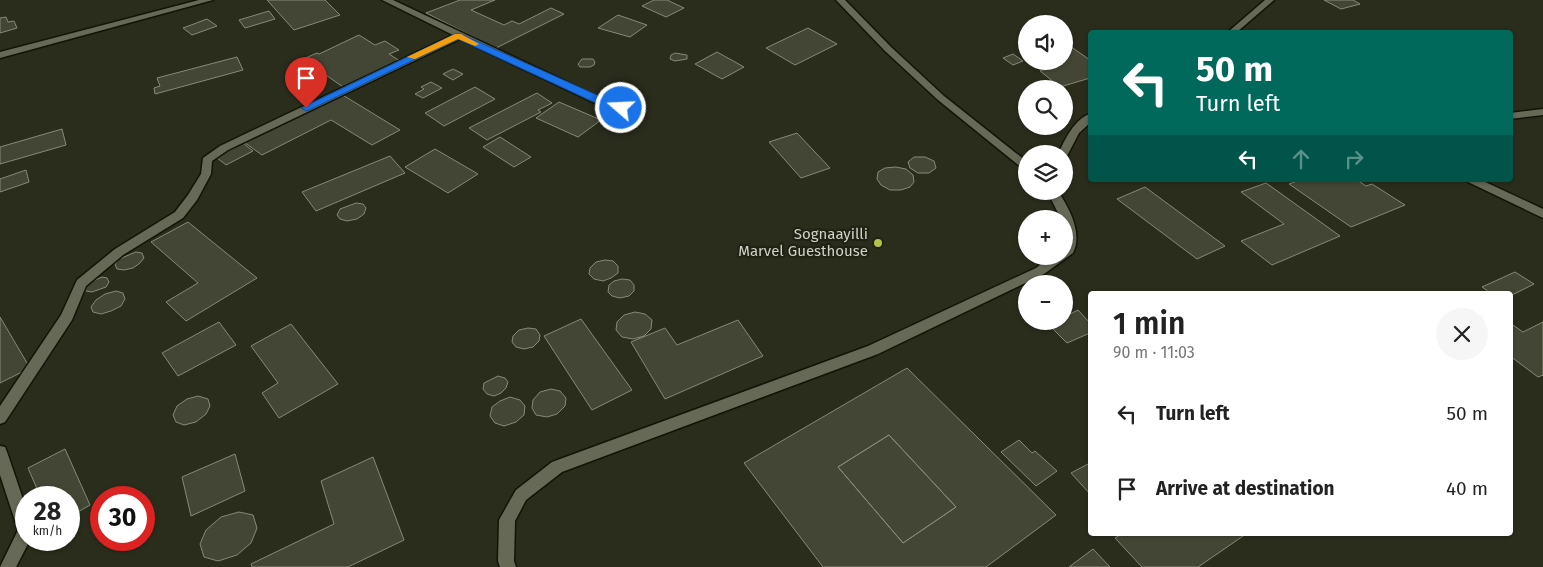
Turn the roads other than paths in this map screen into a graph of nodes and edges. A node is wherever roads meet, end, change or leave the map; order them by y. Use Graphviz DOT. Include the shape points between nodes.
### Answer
graph roads {
  1 [pos="208,0"];
  2 [pos="386,0"];
  3 [pos="840,0"];
  4 [pos="1270,0"];
  5 [pos="1234,30"];
  6 [pos="458,36"];
  7 [pos="0,55"];
  8 [pos="621,108"];
  9 [pos="1543,112"];
  10 [pos="1513,116"];
  11 [pos="1088,119"];
  12 [pos="1068,145"];
  13 [pos="1018,156"];
  14 [pos="1476,182"];
  15 [pos="1543,214"];
  16 [pos="1048,265"];
  17 [pos="0,418"];
  18 [pos="0,452"];
  19 [pos="7,567"];
  20 [pos="508,567"];
  1 -- 7 [label="street"];
  2 -- 6 [label="street"];
  3 -- 13 [label="street" via="941,98"];
  4 -- 5 [label="street"];
  6 -- 8 [label="street" via="603,103"];
  6 -- 17 [label="street" via="233,144 207,160 206,174 179,215 119,252 81,283 67,317"];
  9 -- 10 [label="street"];
  11 -- 12 [label="street"];
  14 -- 15 [label="street"];
  16 -- 20 [label="street" via="873,350 558,467 521,495 507,520"];
  18 -- 19 [label="street" via="26,531"];
}
